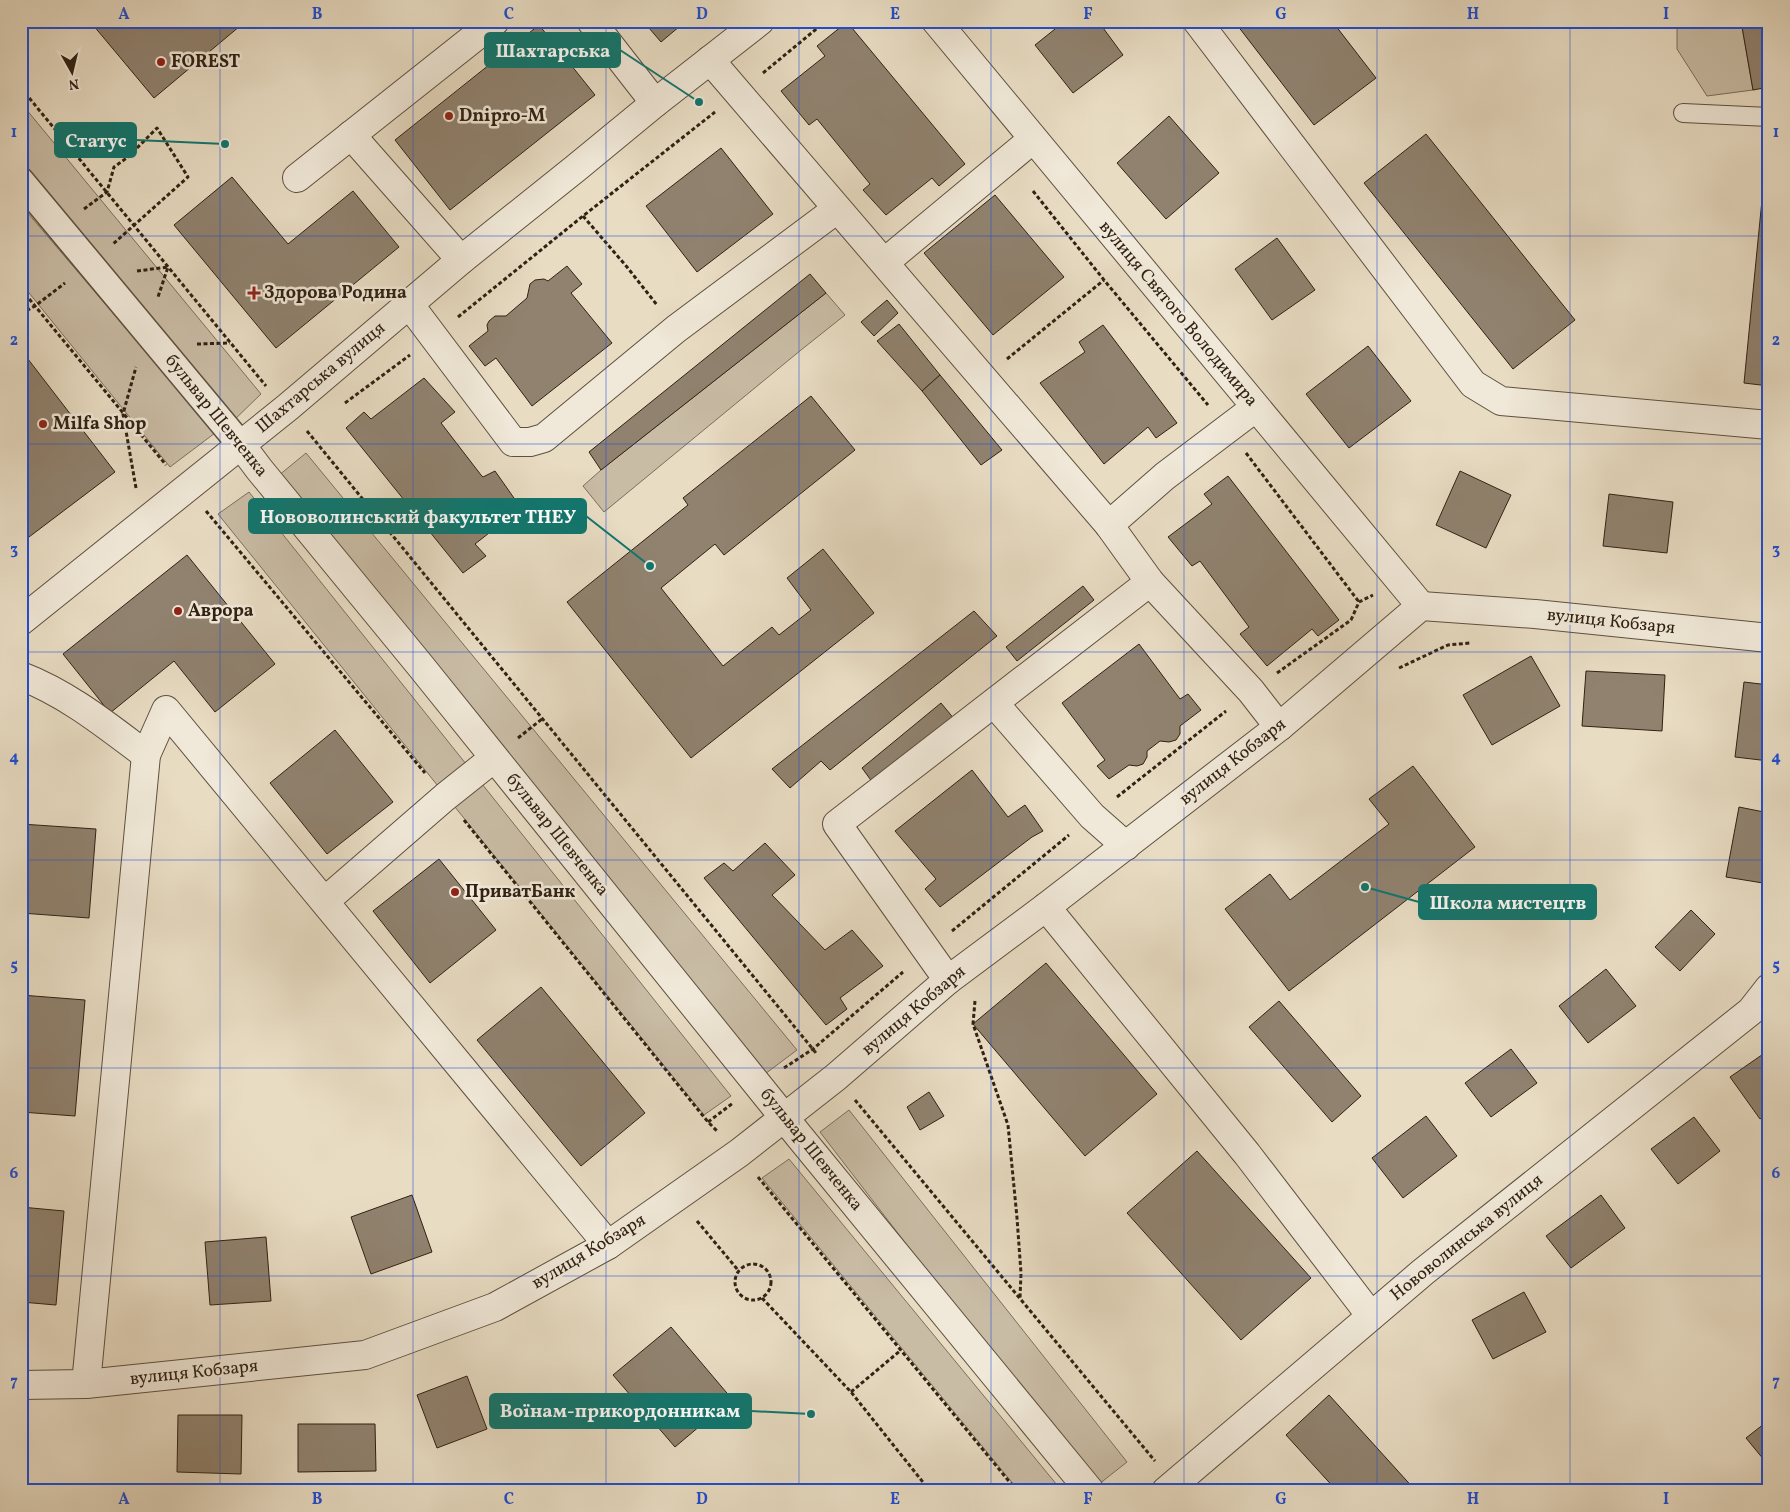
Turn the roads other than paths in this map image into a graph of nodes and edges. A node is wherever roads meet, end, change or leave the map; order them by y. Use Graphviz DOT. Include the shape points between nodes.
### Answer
graph roads {
  1 [pos="495,21"];
  2 [pos="591,21"];
  3 [pos="760,21"];
  4 [pos="936,21"];
  5 [pos="1197,21"];
  6 [pos="710,60"];
  7 [pos="655,103"];
  8 [pos="1683,113"];
  9 [pos="1769,117"];
  10 [pos="351,134"];
  11 [pos="1033,140"];
  12 [pos="297,178"];
  13 [pos="21,181"];
  14 [pos="837,209"];
  15 [pos="461,260"];
  16 [pos="885,262"];
  17 [pos="409,304"];
  18 [pos="1255,408"];
  19 [pos="1769,425"];
  20 [pos="241,445"];
  21 [pos="1109,525"];
  22 [pos="1150,582"];
  23 [pos="1421,606"];
  24 [pos="21,621"];
  25 [pos="1769,638"];
  26 [pos="21,676"];
  27 [pos="994,703"];
  28 [pos="1279,727"];
  29 [pos="146,755"];
  30 [pos="494,758"];
  31 [pos="1126,846"];
  32 [pos="325,901"];
  33 [pos="1046,907"];
  34 [pos="948,980"];
  35 [pos="1769,988"];
  36 [pos="784,1116"];
  37 [pos="608,1245"];
  38 [pos="1371,1316"];
  39 [pos="86,1384"];
  40 [pos="21,1385"];
  41 [pos="1169,1488"];
  42 [pos="1090,1491"];
  1 -- 10 [label="street"];
  2 -- 7 [label="street"];
  3 -- 6 [label="street, Шахтарська вулиця"];
  4 -- 11 [label="street, вулиця Святого Володимира"];
  5 -- 19 [label="street" via="1473,384 1501,401"];
  6 -- 7 [label="street, Шахтарська вулиця"];
  6 -- 14 [label="street"];
  7 -- 15 [label="street, Шахтарська вулиця"];
  8 -- 9 [label="lane"];
  10 -- 12 [label="street"];
  10 -- 15 [label="street"];
  11 -- 16 [label="street"];
  11 -- 18 [label="street, вулиця Святого Володимира"];
  13 -- 20 [label="street, бульвар Шевченка"];
  14 -- 16 [label="street"];
  14 -- 17 [label="street" via="676,329 544,438 530,442 514,442"];
  15 -- 17 [label="street, Шахтарська вулиця"];
  16 -- 21 [label="street"];
  17 -- 20 [label="street, Шахтарська вулиця"];
  18 -- 21 [label="street" via="1165,476"];
  18 -- 23 [label="street, вулиця Святого Володимира"];
  20 -- 24 [label="street, Шахтарська вулиця"];
  20 -- 30 [label="street, бульвар Шевченка"];
  21 -- 22 [label="street"];
  22 -- 27 [label="street"];
  22 -- 28 [label="street" via="1251,691"];
  23 -- 25 [label="street, вулиця Кобзаря"];
  23 -- 28 [label="street, вулиця Кобзаря"];
  26 -- 29 [label="street" via="80,706"];
  27 -- 31 [label="street" via="1092,816"];
  27 -- 34 [label="street" via="837,824"];
  28 -- 31 [label="street, вулиця Кобзаря"];
  29 -- 32 [label="street" via="166,710"];
  29 -- 39 [label="street"];
  30 -- 32 [label="street"];
  30 -- 36 [label="street, бульвар Шевченка"];
  31 -- 33 [label="street, вулиця Кобзаря"];
  32 -- 37 [label="street"];
  33 -- 34 [label="street, вулиця Кобзаря"];
  33 -- 38 [label="street" via="1247,1154"];
  34 -- 36 [label="street, вулиця Кобзаря"];
  35 -- 38 [label="street, Нововолинська вулиця" via="1751,1011"];
  36 -- 37 [label="street, вулиця Кобзаря" via="739,1153"];
  36 -- 42 [label="street, бульвар Шевченка"];
  37 -- 39 [label="street, вулиця Кобзаря" via="495,1307 365,1355"];
  38 -- 41 [label="street, Нововолинська вулиця"];
  39 -- 40 [label="street, вулиця Кобзаря"];
}
